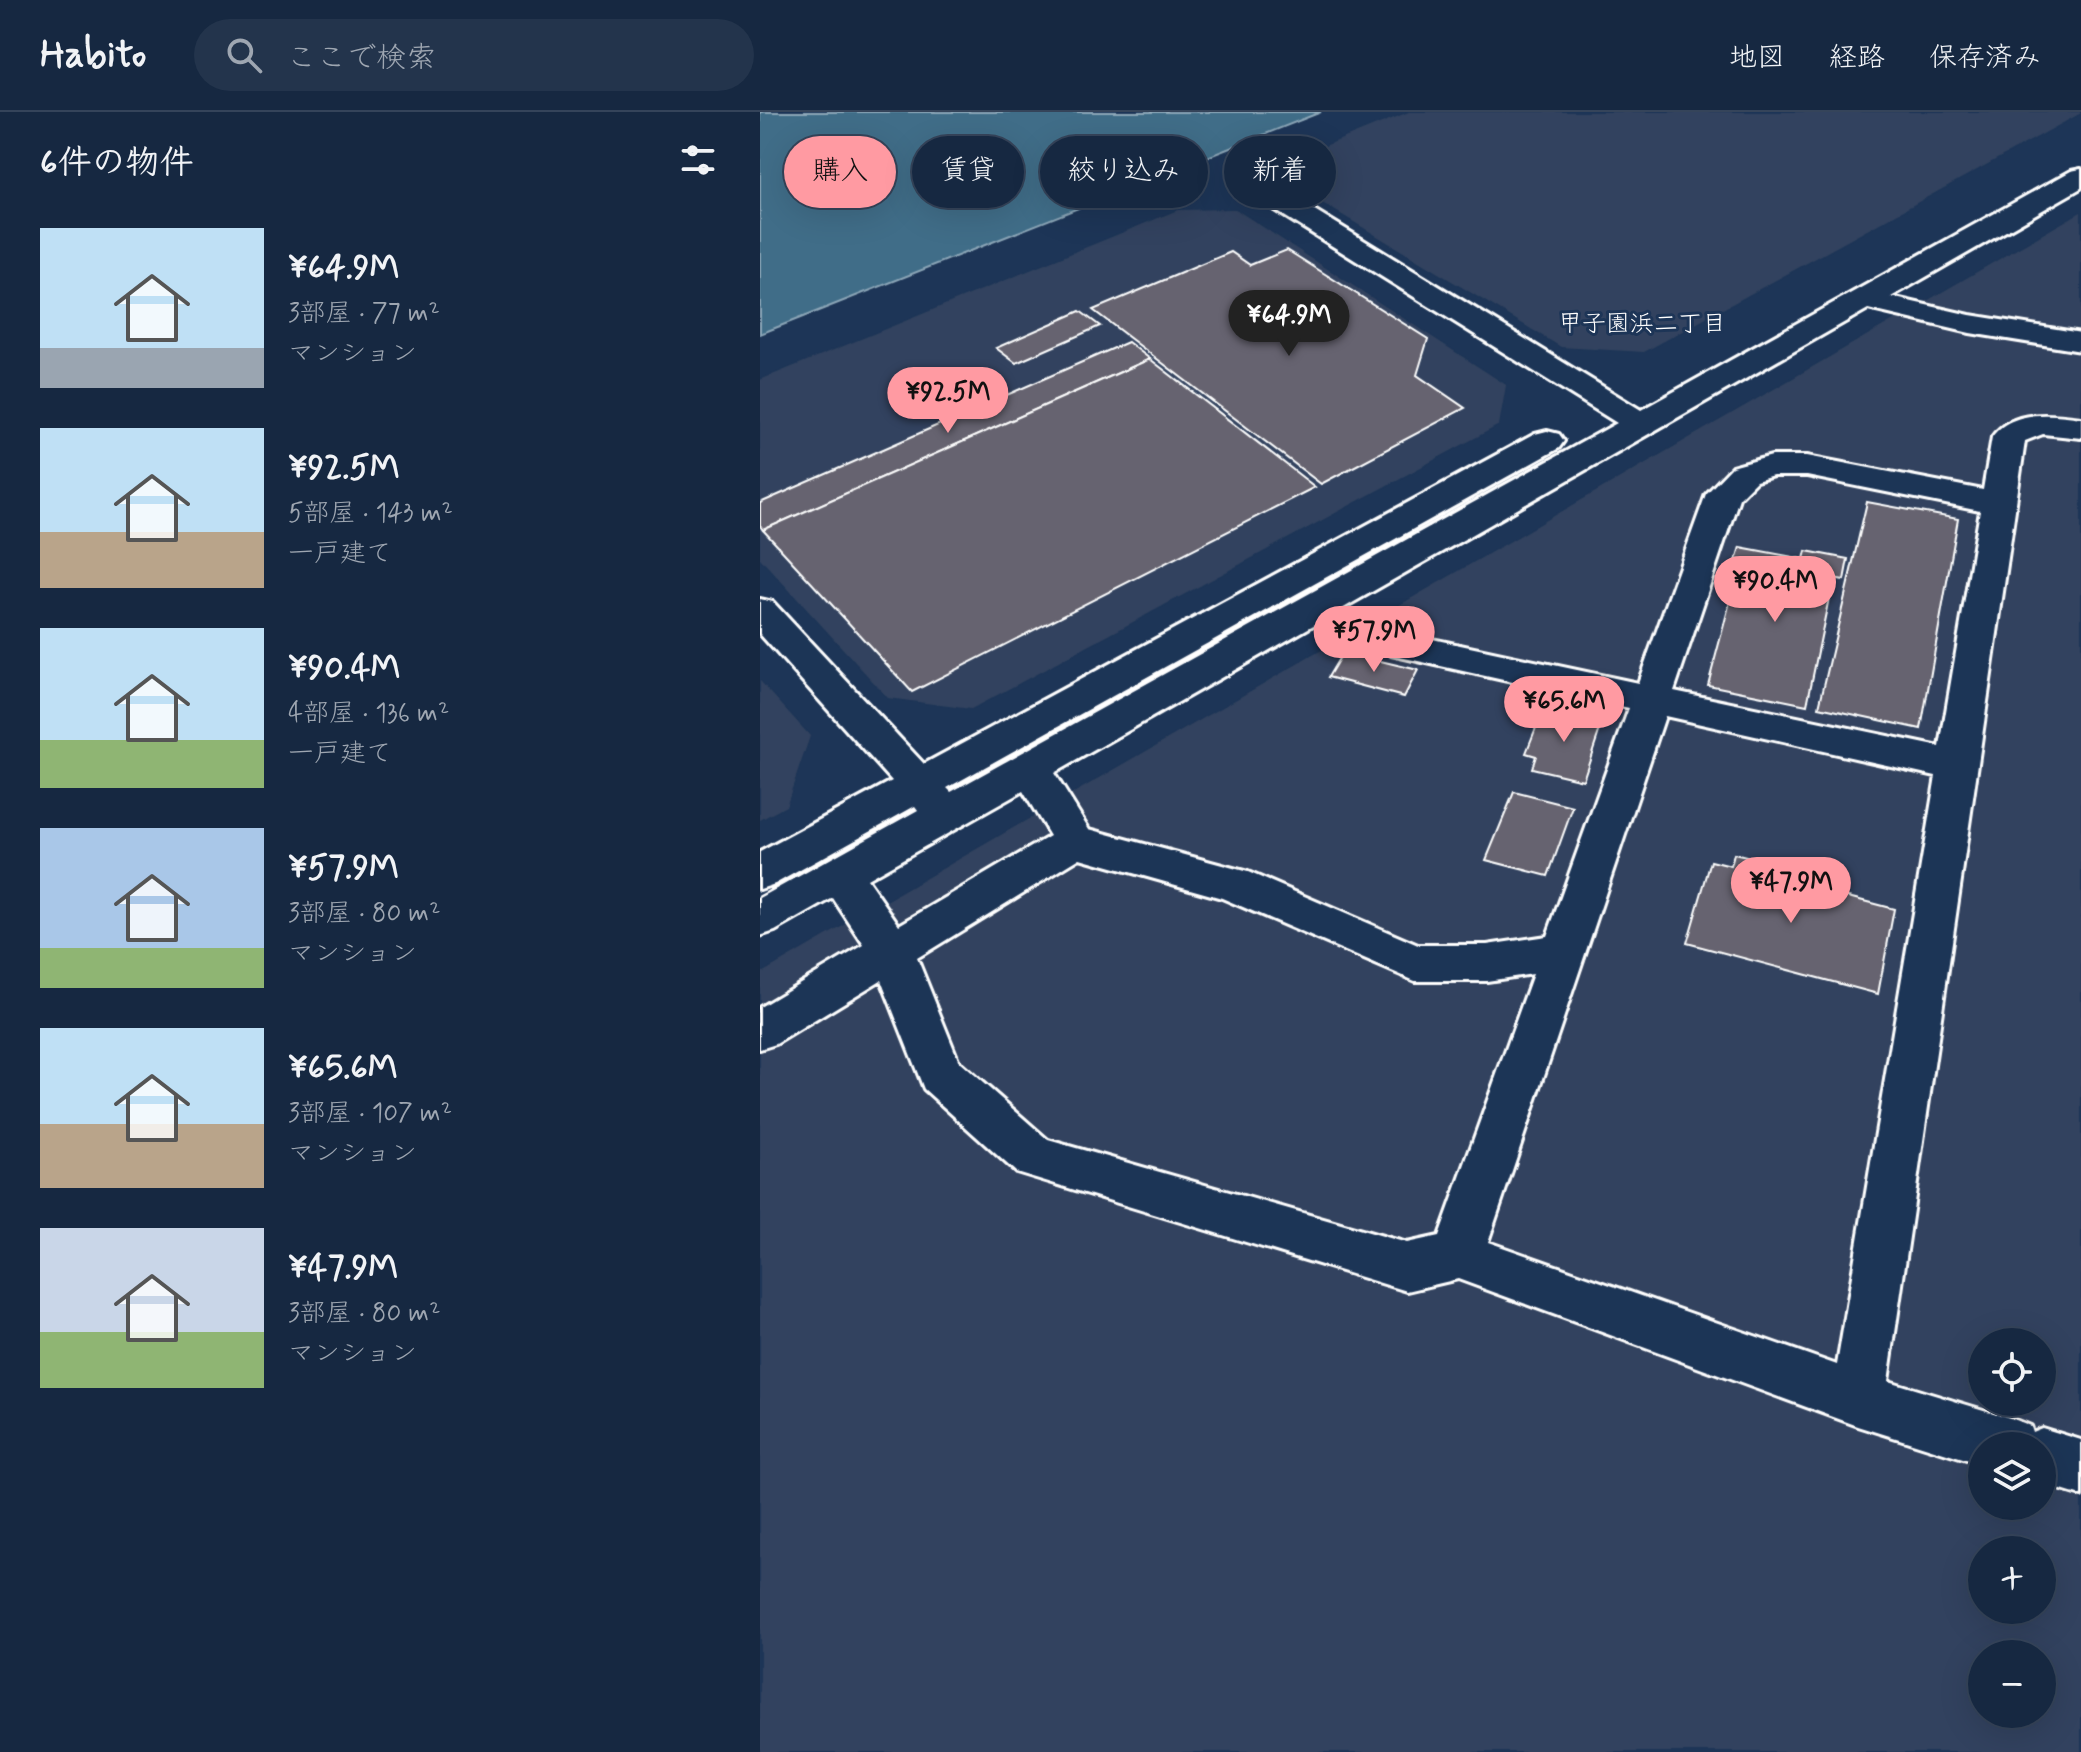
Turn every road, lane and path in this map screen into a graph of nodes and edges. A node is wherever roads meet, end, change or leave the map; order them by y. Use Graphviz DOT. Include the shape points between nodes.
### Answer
graph roads {
  1 [pos="2081,147"];
  2 [pos="2081,177"];
  3 [pos="1291,208"];
  4 [pos="1862,299"];
  5 [pos="2081,342"];
  6 [pos="1626,414"];
  7 [pos="2081,428"];
  8 [pos="1998,504"];
  9 [pos="760,611"];
  10 [pos="1404,646"];
  11 [pos="1652,700"];
  12 [pos="1958,766"];
  13 [pos="1029,767"];
  14 [pos="920,784"];
  15 [pos="945,814"];
  16 [pos="1075,841"];
  17 [pos="760,872"];
  18 [pos="840,874"];
  19 [pos="760,919"];
  20 [pos="893,952"];
  21 [pos="1564,952"];
  22 [pos="760,1030"];
  23 [pos="1458,1255"];
  24 [pos="1858,1399"];
  25 [pos="1968,1433"];
  26 [pos="2056,1460"];
  27 [pos="2081,1468"];
  1 -- 6 [label="lane"];
  2 -- 4 [label="lane"];
  3 -- 6 [label="lane"];
  4 -- 5 [label="lane"];
  4 -- 6 [label="lane"];
  6 -- 13 [label="lane"];
  6 -- 14 [label="lane"];
  7 -- 8 [label="lane" via="2046,422 2023,425 2009,437"];
  8 -- 11 [label="lane" via="1807,466 1772,466 1744,474 1723,494"];
  8 -- 12 [label="lane"];
  9 -- 14 [label="lane"];
  10 -- 11 [label="lane"];
  11 -- 12 [label="lane"];
  11 -- 21 [label="lane"];
  12 -- 24 [label="lane"];
  13 -- 15 [label="lane"];
  13 -- 16 [label="lane"];
  14 -- 15 [label="lane"];
  14 -- 17 [label="lane"];
  15 -- 18 [label="lane"];
  16 -- 20 [label="lane"];
  16 -- 21 [label="lane" via="1233,884 1415,963 1487,963"];
  18 -- 19 [label="lane"];
  18 -- 20 [label="lane"];
  20 -- 22 [label="lane"];
  20 -- 23 [label="lane" via="941,1075 1033,1157 1407,1267"];
  21 -- 23 [label="lane"];
  23 -- 24 [label="lane"];
  24 -- 25 [label="lane"];
  26 -- 27 [label="lane"];
}
